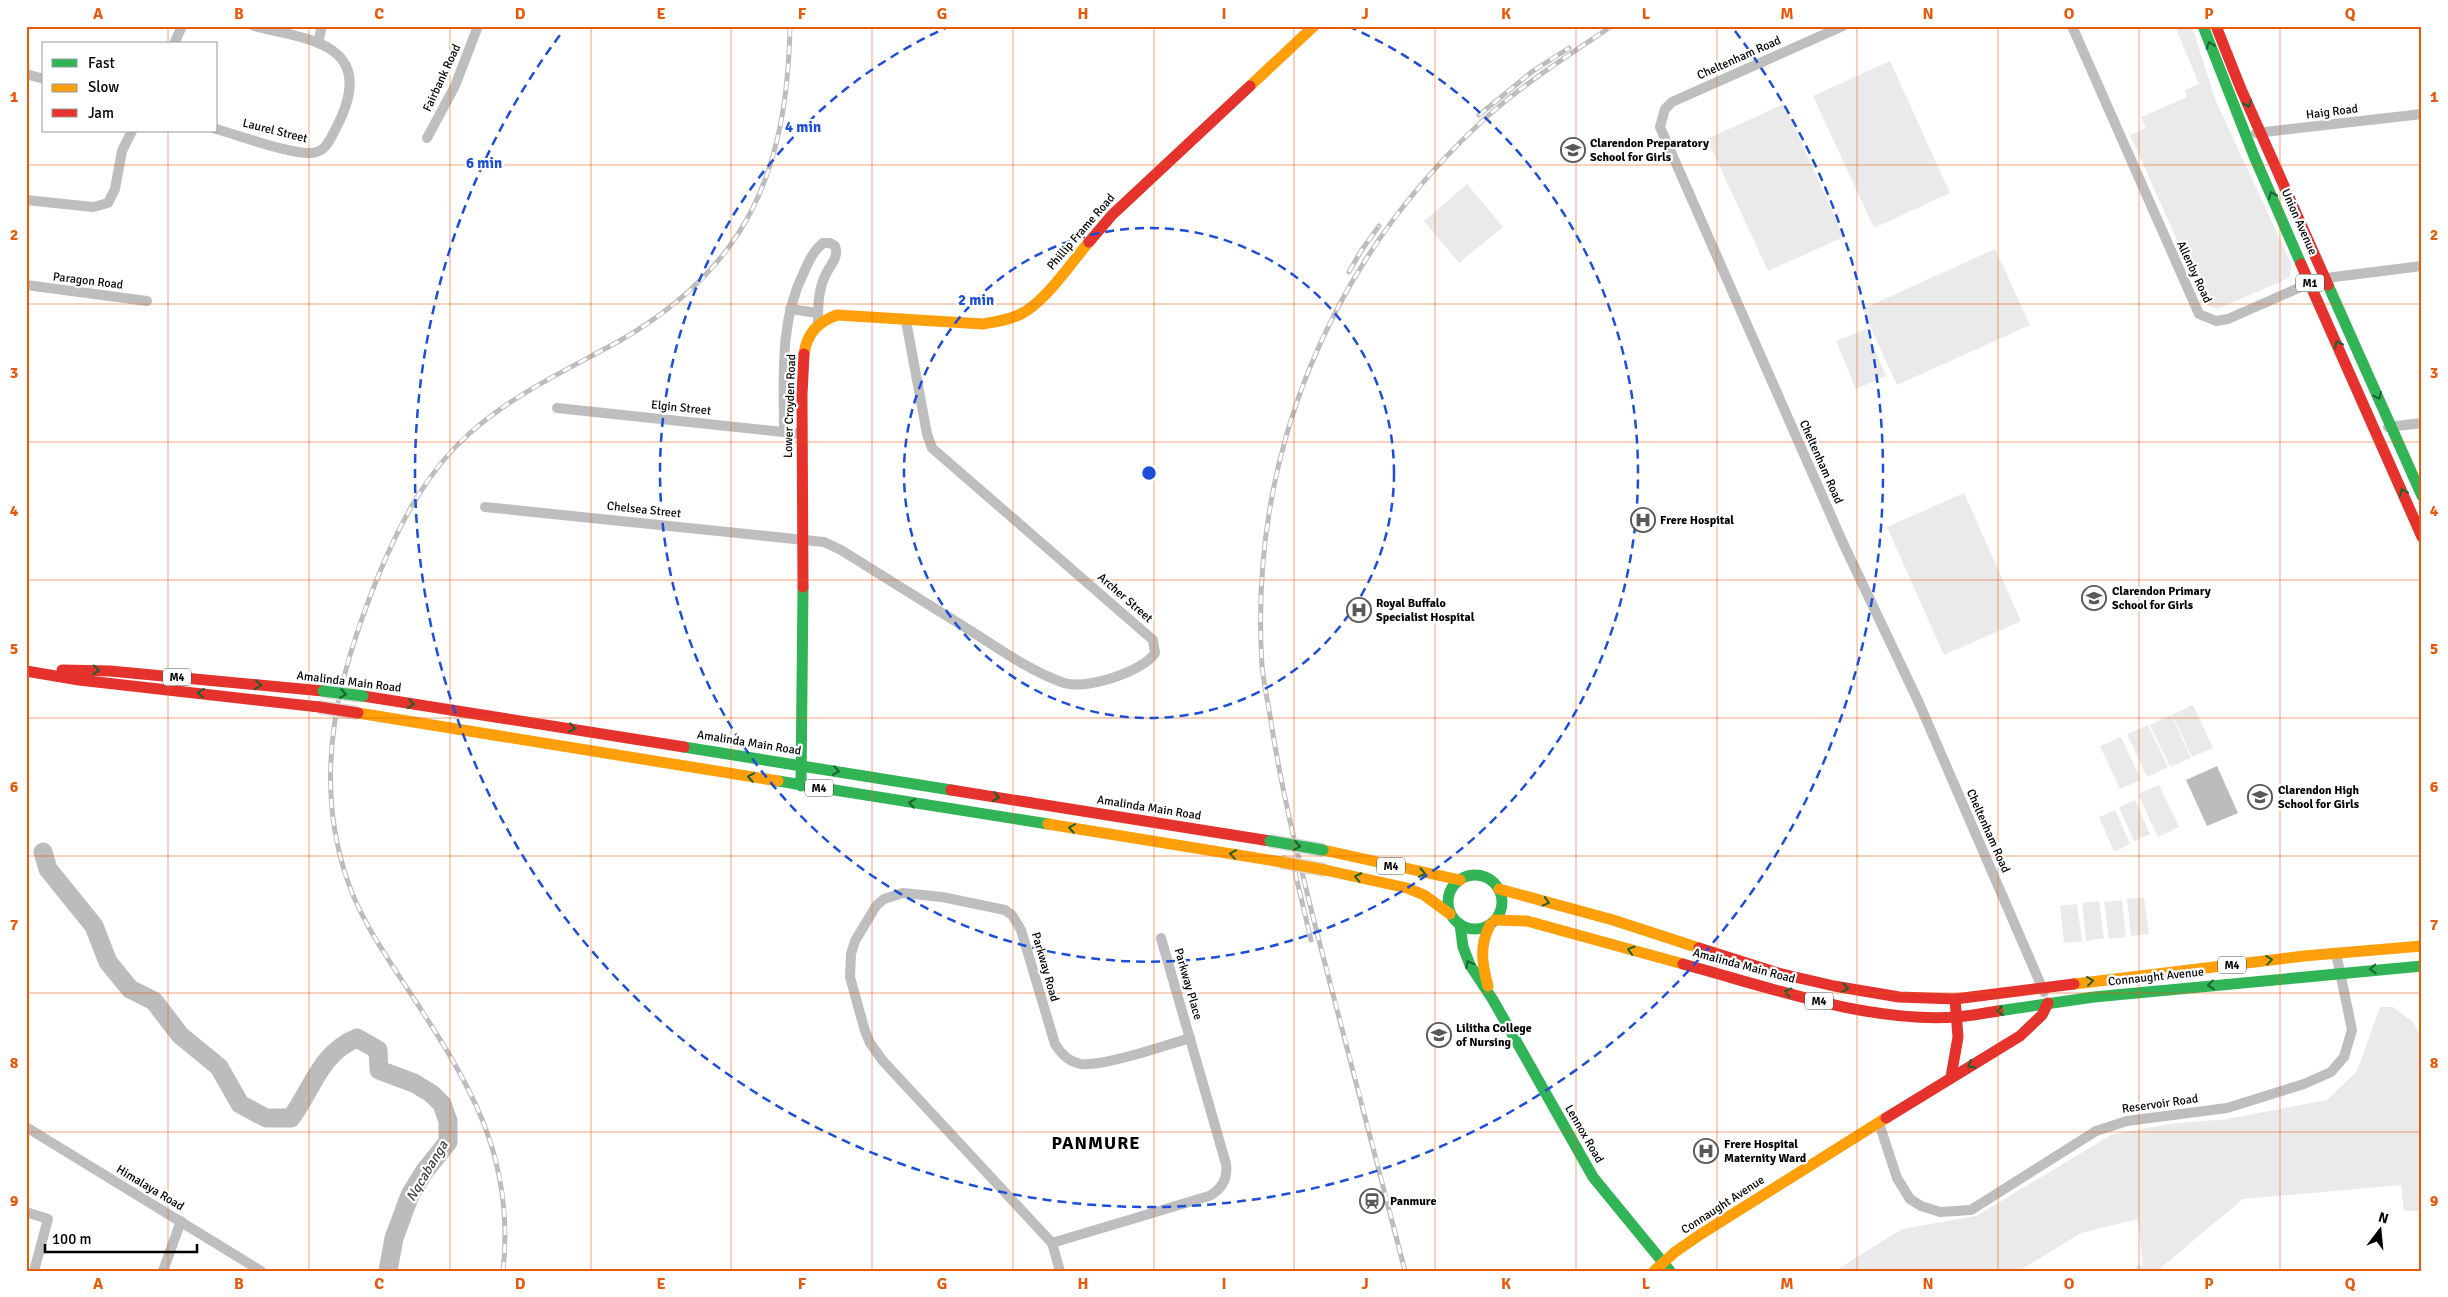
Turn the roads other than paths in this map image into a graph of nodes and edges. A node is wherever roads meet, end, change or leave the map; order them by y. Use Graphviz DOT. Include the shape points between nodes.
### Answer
graph roads {
  1 [pos="182,26"];
  2 [pos="254,26"];
  3 [pos="322,26"];
  4 [pos="478,26"];
  5 [pos="1314,26"];
  6 [pos="1842,26"];
  7 [pos="2072,26"];
  8 [pos="2203,26"];
  9 [pos="2216,26"];
  10 [pos="2222,26"];
  11 [pos="2220,38"];
  12 [pos="175,42"];
  13 [pos="318,43"];
  14 [pos="26,74"];
  15 [pos="42,78"];
  16 [pos="2422,114"];
  17 [pos="218,130"];
  18 [pos="132,132"];
  19 [pos="2261,132"];
  20 [pos="2245,135"];
  21 [pos="427,138"];
  22 [pos="26,200"];
  23 [pos="2422,266"];
  24 [pos="2326,278"];
  25 [pos="2310,282"];
  26 [pos="26,285"];
  27 [pos="147,301"];
  28 [pos="790,309"];
  29 [pos="818,318"];
  30 [pos="906,321"];
  31 [pos="557,408"];
  32 [pos="2422,423"];
  33 [pos="2392,426"];
  34 [pos="2376,428"];
  35 [pos="784,432"];
  36 [pos="802,434"];
  37 [pos="2422,496"];
  38 [pos="485,507"];
  39 [pos="2422,538"];
  40 [pos="801,539"];
  41 [pos="28,671"];
  42 [pos="802,766"];
  43 [pos="801,786"];
  44 [pos="1460,880"];
  45 [pos="1498,889"];
  46 [pos="1450,914"];
  47 [pos="1493,922"];
  48 [pos="1460,924"];
  49 [pos="1161,938"];
  50 [pos="2422,946"];
  51 [pos="2336,953"];
  52 [pos="2422,966"];
  53 [pos="2340,972"];
  54 [pos="2042,987"];
  55 [pos="1492,999"];
  56 [pos="1955,999"];
  57 [pos="2048,1004"];
  58 [pos="1957,1017"];
  59 [pos="1190,1038"];
  60 [pos="1951,1077"];
  61 [pos="1880,1123"];
  62 [pos="26,1127"];
  63 [pos="26,1212"];
  64 [pos="181,1221"];
  65 [pos="1052,1243"];
  66 [pos="1662,1261"];
  67 [pos="34,1271"];
  68 [pos="163,1271"];
  69 [pos="261,1271"];
  70 [pos="1060,1271"];
  71 [pos="1654,1271"];
  72 [pos="1670,1271"];
  1 -- 12 [label="street"];
  2 -- 13 [label="street"];
  3 -- 13 [label="street"];
  4 -- 21 [label="street, Fairbank Road" via="455,86"];
  5 -- 30 [label="main road, Phillip Frame Road" via="1112,215 1037,303 1021,314 983,324"];
  6 -- 54 [label="street, Cheltenham Road" via="1672,102 1665,109 1660,127"];
  7 -- 25 [label="street, Allenby Road" via="2199,314 2216,322 2228,319"];
  20 -- 8 [label="main road, Union Avenue / M1, one-way"];
  9 -- 11 [label="main road, Union Avenue / M1"];
  10 -- 11 [label="main road"];
  11 -- 19 [label="main road, Union Avenue / M1, one-way"];
  13 -- 17 [label="street, Laurel Street" via="341,59 350,85 345,112 327,145 313,153 302,152"];
  14 -- 15 [label="street"];
  16 -- 19 [label="street, Haig Road"];
  18 -- 22 [label="street" via="122,151 115,189 108,203 93,207"];
  19 -- 20 [label="street, Haig Road"];
  19 -- 24 [label="main road, Union Avenue / M1"];
  25 -- 20 [label="main road, Union Avenue / M1, one-way"];
  23 -- 24 [label="street, Allenby Road"];
  24 -- 25 [label="street, Allenby Road"];
  24 -- 33 [label="main road, Union Avenue / M1, one-way"];
  34 -- 25 [label="main road, Union Avenue / M1, one-way"];
  26 -- 27 [label="street, Paragon Road"];
  28 -- 29 [label="street"];
  28 -- 29 [label="street, Lower Croyden Road" via="812,255 823,243 830,243 835,246 836,254 823,279"];
  28 -- 35 [label="street, Lower Croyden Road" via="785,345"];
  29 -- 30 [label="main road, Phillip Frame Road" via="836,315"];
  29 -- 36 [label="main road, Lower Croyden Road" via="805,350"];
  30 -- 40 [label="street, Archer Street" via="932,448 1143,630 1153,640 1155,653 1136,669 1104,680 1065,683 1020,662 833,545"];
  31 -- 35 [label="street, Elgin Street"];
  32 -- 33 [label="street"];
  33 -- 34 [label="street"];
  33 -- 37 [label="main road, Union Avenue / M1"];
  39 -- 34 [label="main road, Union Avenue / M1, one-way"];
  35 -- 36 [label="street, Elgin Street"];
  36 -- 40 [label="main road, Lower Croyden Road"];
  38 -- 40 [label="street, Chelsea Street"];
  40 -- 42 [label="main road, Lower Croyden Road"];
  41 -- 42 [label="main road, Amalinda Main Road / M4, one-way, bridge" via="110,670 323,691"];
  43 -- 41 [label="main road, Amalinda Main Road / M4, one-way, bridge" via="319,707 80,680"];
  42 -- 43 [label="main road, Lower Croyden Road"];
  42 -- 44 [label="main road, Amalinda Main Road / M4, one-way, bridge" via="1323,850"];
  46 -- 43 [label="main road, Amalinda Main Road / M4, one-way, bridge" via="1424,895 1407,888 1325,870"];
  44 -- 45 [label="main road, Amalinda Main Road / M4" via="1468,876 1485,878"];
  44 -- 46 [label="main road" via="1450,892"];
  45 -- 47 [label="main road" via="1502,905"];
  45 -- 56 [label="main road, Amalinda Main Road / M4, one-way" via="1613,920 1778,973 1899,996"];
  46 -- 48 [label="main road, Amalinda Main Road / M4"];
  47 -- 48 [label="main road, Amalinda Main Road / M4" via="1475,929"];
  47 -- 55 [label="main road, Lennox Road" via="1483,936 1481,956"];
  58 -- 47 [label="main road, Amalinda Main Road / M4, one-way" via="1890,1014 1840,1007 1527,921"];
  55 -- 48 [label="main road, Lennox Road, one-way" via="1463,952"];
  49 -- 59 [label="street, Parkway Place"];
  50 -- 51 [label="main road, Connaught Avenue / M4"];
  51 -- 53 [label="street, Reservoir Road"];
  54 -- 51 [label="main road, Connaught Avenue / M4, one-way"];
  52 -- 53 [label="main road, Connaught Avenue / M4, one-way"];
  53 -- 57 [label="main road, Connaught Avenue / M4, one-way"];
  53 -- 61 [label="street, Reservoir Road" via="2352,1030 2344,1057 2331,1072 2304,1084 2227,1108 2127,1121 2096,1131 1971,1210 1940,1212 1910,1199 1897,1178"];
  54 -- 56 [label="main road, Amalinda Main Road / M4"];
  54 -- 57 [label="street, Cheltenham Road"];
  55 -- 66 [label="main road, Lennox Road" via="1599,1188"];
  56 -- 58 [label="main road"];
  57 -- 58 [label="main road, Amalinda Main Road / M4, one-way"];
  57 -- 60 [label="main road, Connaught Avenue, one-way" via="2045,1012 2028,1029"];
  58 -- 60 [label="main road" via="1957,1049"];
  59 -- 65 [label="street" via="1226,1164 1223,1185 1209,1196"];
  59 -- 65 [label="street, Parkway Road" via="1094,1065 1072,1061 1058,1051 1051,1035 1021,930 1012,915 996,907 913,893 892,895 869,914 855,942 849,966 855,1000 870,1043"];
  60 -- 61 [label="main road, Connaught Avenue"];
  61 -- 66 [label="main road, Connaught Avenue"];
  62 -- 64 [label="street, Himalaya Road"];
  63 -- 67 [label="street" via="48,1219"];
  64 -- 68 [label="street"];
  64 -- 69 [label="street, Himalaya Road"];
  65 -- 70 [label="street, Parkway Road"];
  66 -- 71 [label="main road, Connaught Avenue"];
  66 -- 72 [label="main road, Lennox Road"];
}
